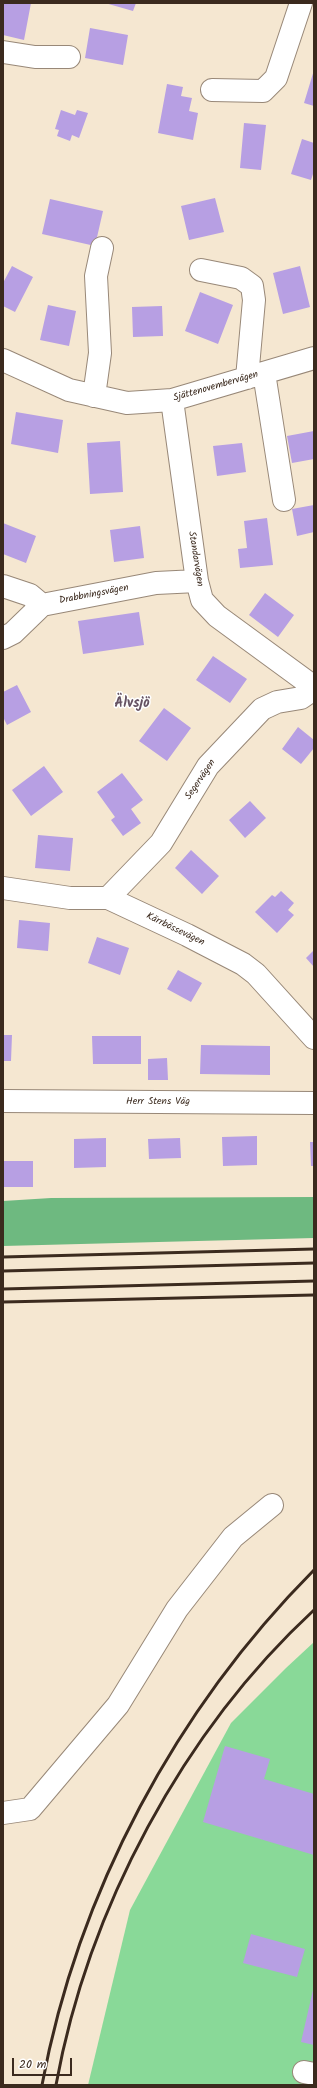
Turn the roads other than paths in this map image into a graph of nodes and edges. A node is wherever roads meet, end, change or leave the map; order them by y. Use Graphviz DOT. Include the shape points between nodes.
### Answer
graph roads {
  1 [pos="300,3"];
  2 [pos="3,52"];
  3 [pos="69,57"];
  4 [pos="212,90"];
  5 [pos="102,248"];
  6 [pos="201,270"];
  7 [pos="314,358"];
  8 [pos="3,360"];
  9 [pos="255,376"];
  10 [pos="94,396"];
  11 [pos="172,400"];
  12 [pos="284,500"];
  13 [pos="197,581"];
  14 [pos="3,586"];
  15 [pos="42,605"];
  16 [pos="3,638"];
  17 [pos="314,688"];
  18 [pos="3,888"];
  19 [pos="108,898"];
  20 [pos="314,1038"];
  21 [pos="3,1101"];
  22 [pos="314,1103"];
  23 [pos="272,1505"];
  24 [pos="3,1813"];
  1 -- 4 [label="street" via="276,78 272,83 263,91"];
  2 -- 3 [label="street" via="35,57"];
  5 -- 10 [label="street" via="96,276 100,353"];
  6 -- 9 [label="street" via="241,278 252,286"];
  7 -- 9 [label="street, Sjättenovembervägen"];
  8 -- 10 [label="street, Sjättenovembervägen" via="69,390"];
  9 -- 11 [label="street, Sjättenovembervägen"];
  9 -- 12 [label="street"];
  10 -- 11 [label="street, Sjättenovembervägen" via="127,403"];
  11 -- 13 [label="street, Standarvägen"];
  13 -- 15 [label="street, Drabbningsvägen" via="156,583"];
  13 -- 17 [label="street, Standarvägen" via="202,600 217,616"];
  14 -- 15 [label="street" via="30,595"];
  15 -- 16 [label="street" via="13,633"];
  17 -- 19 [label="street, Segervägen" via="301,698 277,702 262,709 208,766 161,842"];
  18 -- 19 [label="street, Kärrbössevägen" via="70,898"];
  19 -- 20 [label="street, Kärrbössevägen" via="243,964 256,974"];
  21 -- 22 [label="street, Herr Stens Väg"];
  23 -- 24 [label="street" via="232,1537 177,1609 118,1705 30,1809"];
}
